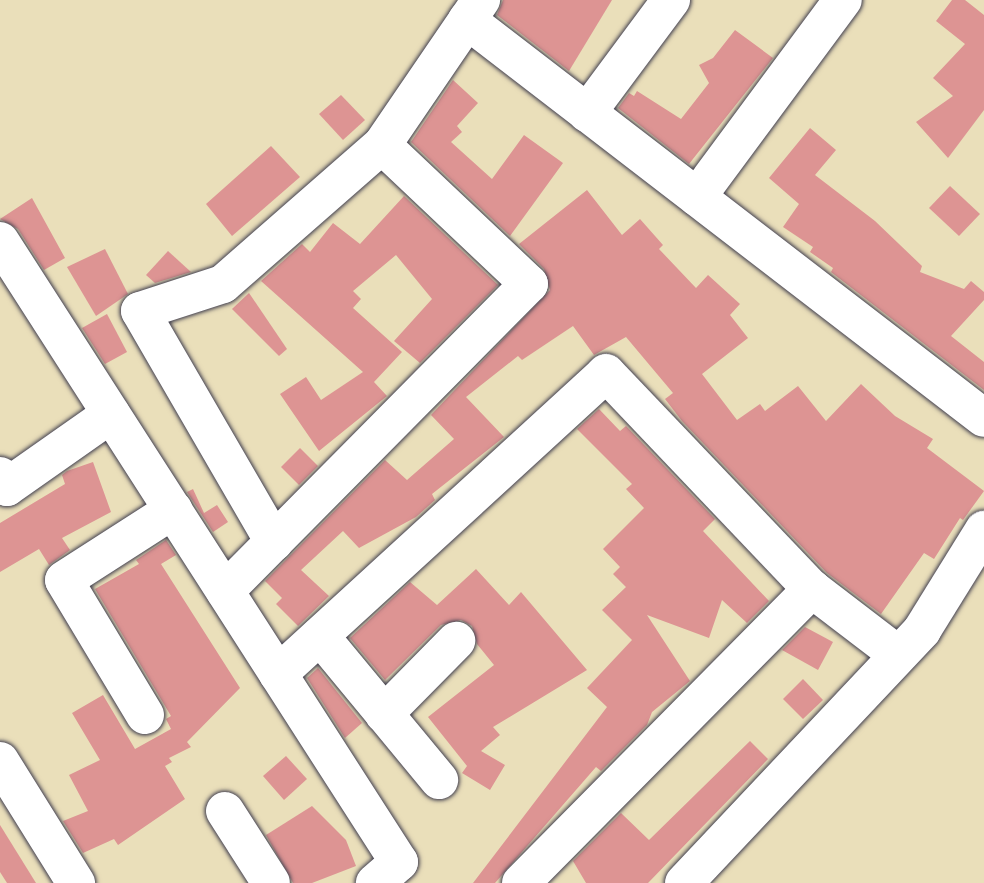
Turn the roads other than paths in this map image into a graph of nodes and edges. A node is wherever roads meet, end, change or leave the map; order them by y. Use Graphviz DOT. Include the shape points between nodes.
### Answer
graph roads {
  1 [pos="671,0"];
  2 [pos="843,0"];
  3 [pos="474,10"];
  4 [pos="587,113"];
  5 [pos="382,145"];
  6 [pos="697,197"];
  7 [pos="0,241"];
  8 [pos="111,414"];
  9 [pos="984,418"];
  10 [pos="0,476"];
  11 [pos="173,510"];
  12 [pos="984,530"];
  13 [pos="274,541"];
  14 [pos="812,589"];
  15 [pos="225,591"];
  16 [pos="320,636"];
  17 [pos="456,641"];
  18 [pos="897,654"];
  19 [pos="278,674"];
  20 [pos="384,714"];
  21 [pos="145,715"];
  22 [pos="0,761"];
  23 [pos="439,780"];
  24 [pos="225,811"];
  25 [pos="76,883"];
  26 [pos="271,883"];
  27 [pos="375,883"];
  28 [pos="521,883"];
  29 [pos="684,883"];
  1 -- 4 [label="street"];
  2 -- 6 [label="street"];
  3 -- 4 [label="street"];
  3 -- 5 [label="street"];
  4 -- 6 [label="street"];
  5 -- 13 [label="street" via="529,284"];
  5 -- 13 [label="street" via="223,284 140,311"];
  6 -- 9 [label="street"];
  7 -- 8 [label="street"];
  8 -- 10 [label="street" via="7,487"];
  8 -- 11 [label="street"];
  11 -- 15 [label="street"];
  11 -- 21 [label="street" via="64,580"];
  12 -- 18 [label="street" via="922,629"];
  13 -- 15 [label="street"];
  14 -- 16 [label="street" via="606,373"];
  14 -- 18 [label="street"];
  14 -- 28 [label="street"];
  15 -- 19 [label="street"];
  16 -- 19 [label="street"];
  16 -- 20 [label="street"];
  17 -- 20 [label="street"];
  18 -- 29 [label="street"];
  19 -- 27 [label="street" via="399,862"];
  20 -- 23 [label="street"];
  22 -- 25 [label="street"];
  24 -- 26 [label="street"];
}
